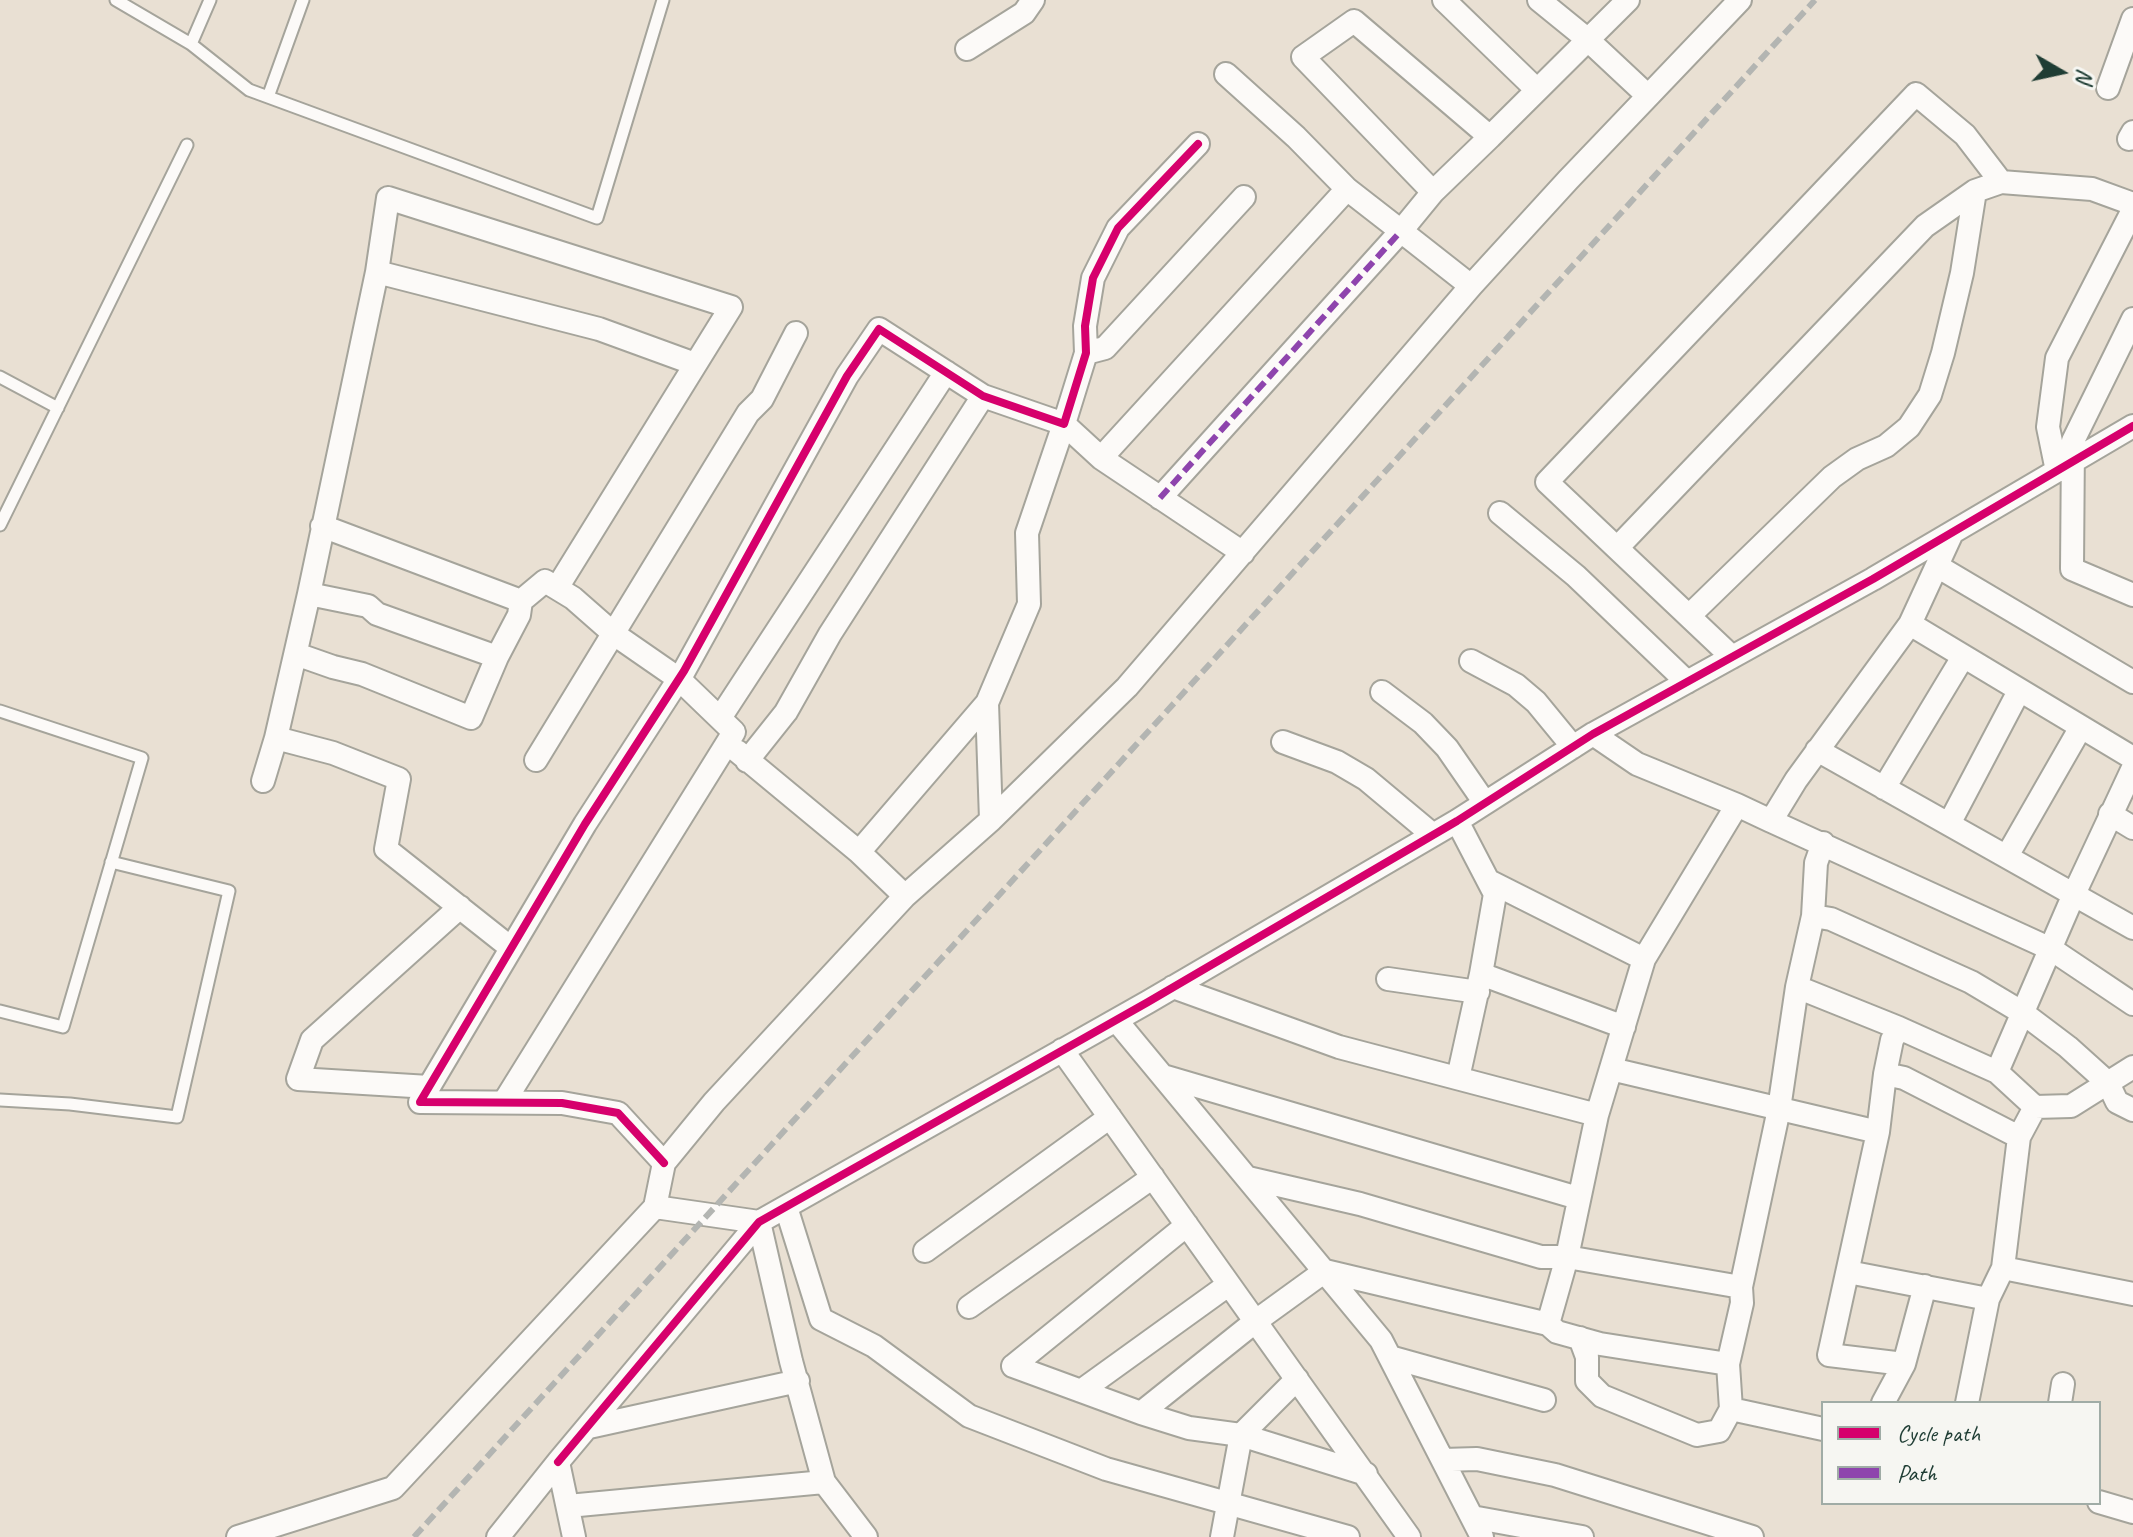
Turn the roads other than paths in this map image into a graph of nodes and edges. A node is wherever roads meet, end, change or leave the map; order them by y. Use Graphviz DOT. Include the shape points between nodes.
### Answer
graph roads {
  1 [pos="116,0"];
  2 [pos="210,0"];
  3 [pos="303,0"];
  4 [pos="663,0"];
  5 [pos="1033,0"];
  6 [pos="1444,0"];
  7 [pos="1539,0"];
  8 [pos="1628,0"];
  9 [pos="1740,0"];
  10 [pos="2133,19"];
  11 [pos="1587,39"];
  12 [pos="191,44"];
  13 [pos="967,49"];
  14 [pos="1226,74"];
  15 [pos="2108,88"];
  16 [pos="1536,89"];
  17 [pos="1648,96"];
  18 [pos="268,97"];
  19 [pos="1490,137"];
  20 [pos="1198,144"];
  21 [pos="187,145"];
  22 [pos="2001,182"];
  23 [pos="1347,189"];
  24 [pos="1975,191"];
  25 [pos="1433,192"];
  26 [pos="1244,197"];
  27 [pos="2133,207"];
  28 [pos="1401,231"];
  29 [pos="377,272"];
  30 [pos="1471,286"];
  31 [pos="2133,319"];
  32 [pos="796,333"];
  33 [pos="1086,353"];
  34 [pos="695,364"];
  35 [pos="946,372"];
  36 [pos="0,377"];
  37 [pos="983,396"];
  38 [pos="58,408"];
  39 [pos="1064,424"];
  40 [pos="2133,426"];
  41 [pos="1101,458"];
  42 [pos="2066,466"];
  43 [pos="1160,498"];
  44 [pos="1500,513"];
  45 [pos="0,525"];
  46 [pos="322,526"];
  47 [pos="1952,533"];
  48 [pos="1618,547"];
  49 [pos="1243,553"];
  50 [pos="1937,566"];
  51 [pos="557,588"];
  52 [pos="309,594"];
  53 [pos="2133,595"];
  54 [pos="521,601"];
  55 [pos="1689,616"];
  56 [pos="1910,624"];
  57 [pos="614,634"];
  58 [pos="296,654"];
  59 [pos="497,657"];
  60 [pos="1732,657"];
  61 [pos="1963,657"];
  62 [pos="1471,661"];
  63 [pos="679,679"];
  64 [pos="1687,682"];
  65 [pos="2133,682"];
  66 [pos="2019,691"];
  67 [pos="1382,692"];
  68 [pos="987,703"];
  69 [pos="0,711"];
  70 [pos="720,718"];
  71 [pos="2081,727"];
  72 [pos="1593,734"];
  73 [pos="276,738"];
  74 [pos="1283,742"];
  75 [pos="728,743"];
  76 [pos="1573,747"];
  77 [pos="1817,750"];
  78 [pos="2133,758"];
  79 [pos="536,760"];
  80 [pos="747,761"];
  81 [pos="2133,768"];
  82 [pos="263,781"];
  83 [pos="1884,788"];
  84 [pos="1485,803"];
  85 [pos="1737,805"];
  86 [pos="2110,814"];
  87 [pos="991,820"];
  88 [pos="1457,821"];
  89 [pos="1771,821"];
  90 [pos="1949,824"];
  91 [pos="2133,828"];
  92 [pos="1433,835"];
  93 [pos="1823,843"];
  94 [pos="859,852"];
  95 [pos="2007,856"];
  96 [pos="111,862"];
  97 [pos="1489,881"];
  98 [pos="2074,894"];
  99 [pos="905,896"];
  100 [pos="460,907"];
  101 [pos="1813,916"];
  102 [pos="2133,928"];
  103 [pos="511,948"];
  104 [pos="2051,949"];
  105 [pos="1644,959"];
  106 [pos="1388,979"];
  107 [pos="1480,983"];
  108 [pos="1173,987"];
  109 [pos="1797,987"];
  110 [pos="2133,1004"];
  111 [pos="0,1011"];
  112 [pos="2023,1013"];
  113 [pos="1116,1020"];
  114 [pos="1624,1027"];
  115 [pos="1899,1028"];
  116 [pos="1062,1050"];
  117 [pos="2133,1067"];
  118 [pos="1611,1069"];
  119 [pos="1997,1072"];
  120 [pos="1885,1074"];
  121 [pos="1163,1076"];
  122 [pos="1458,1078"];
  123 [pos="2108,1083"];
  124 [pos="429,1087"];
  125 [pos="0,1100"];
  126 [pos="504,1102"];
  127 [pos="2035,1107"];
  128 [pos="1779,1109"];
  129 [pos="2133,1110"];
  130 [pos="1597,1115"];
  131 [pos="1110,1117"];
  132 [pos="1878,1132"];
  133 [pos="2019,1137"];
  134 [pos="664,1163"];
  135 [pos="1153,1177"];
  136 [pos="1248,1178"];
  137 [pos="1578,1198"];
  138 [pos="655,1207"];
  139 [pos="786,1207"];
  140 [pos="759,1222"];
  141 [pos="1187,1225"];
  142 [pos="925,1251"];
  143 [pos="1567,1257"];
  144 [pos="2003,1268"];
  145 [pos="1325,1271"];
  146 [pos="1848,1272"];
  147 [pos="1228,1285"];
  148 [pos="1925,1286"];
  149 [pos="1741,1287"];
  150 [pos="2133,1294"];
  151 [pos="1988,1299"];
  152 [pos="969,1307"];
  153 [pos="1256,1321"];
  154 [pos="1548,1324"];
  155 [pos="1580,1338"];
  156 [pos="1390,1357"];
  157 [pos="1728,1364"];
  158 [pos="1904,1364"];
  159 [pos="1297,1379"];
  160 [pos="798,1381"];
  161 [pos="1081,1391"];
  162 [pos="1544,1400"];
  163 [pos="1884,1401"];
  164 [pos="1967,1401"];
  165 [pos="1731,1409"];
  166 [pos="1141,1413"];
  167 [pos="589,1427"];
  168 [pos="1821,1429"];
  169 [pos="1241,1435"];
  170 [pos="1443,1460"];
  171 [pos="558,1462"];
  172 [pos="1366,1474"];
  173 [pos="824,1482"];
  174 [pos="525,1503"];
  175 [pos="2101,1503"];
  176 [pos="1229,1504"];
  177 [pos="568,1506"];
  178 [pos="2133,1512"];
  179 [pos="1477,1527"];
  180 [pos="1709,1532"];
  181 [pos="238,1537"];
  182 [pos="498,1537"];
  183 [pos="520,1537"];
  184 [pos="574,1537"];
  185 [pos="866,1537"];
  186 [pos="1222,1537"];
  187 [pos="1348,1537"];
  188 [pos="1409,1537"];
  189 [pos="1582,1537"];
  190 [pos="1752,1537"];
  1 -- 12 [label="lane"];
  2 -- 12 [label="lane"];
  3 -- 18 [label="lane"];
  4 -- 18 [label="lane" via="597,218"];
  5 -- 13 [label="street" via="1024,13"];
  6 -- 16 [label="street"];
  7 -- 11 [label="street"];
  8 -- 11 [label="street"];
  9 -- 17 [label="street"];
  10 -- 15 [label="street"];
  11 -- 16 [label="street"];
  11 -- 17 [label="street"];
  12 -- 18 [label="lane" via="249,90"];
  14 -- 23 [label="street"];
  16 -- 19 [label="street"];
  17 -- 30 [label="street"];
  19 -- 25 [label="street"];
  19 -- 25 [label="street" via="1354,21 1303,57"];
  20 -- 33 [label="street" via="1118,228 1093,278"];
  21 -- 38 [label="lane"];
  22 -- 24 [label="street"];
  22 -- 27 [label="street" via="2092,189"];
  22 -- 48 [label="street" via="1965,135 1916,94 1547,482"];
  23 -- 28 [label="street"];
  23 -- 41 [label="street"];
  24 -- 48 [label="street" via="1925,226"];
  24 -- 55 [label="street" via="1943,353 1930,395 1909,427 1832,477"];
  25 -- 28 [label="street"];
  26 -- 33 [label="street" via="1105,348"];
  27 -- 42 [label="street" via="2057,358 2048,427"];
  28 -- 30 [label="street"];
  28 -- 43 [label="street"];
  29 -- 34 [label="street" via="599,329"];
  29 -- 34 [label="street" via="388,198 731,307"];
  29 -- 46 [label="street"];
  30 -- 49 [label="street"];
  31 -- 42 [label="street"];
  32 -- 57 [label="street" via="762,399 748,413"];
  33 -- 39 [label="street"];
  34 -- 51 [label="street"];
  35 -- 37 [label="street"];
  35 -- 63 [label="street" via="879,329 847,376"];
  35 -- 70 [label="street"];
  36 -- 38 [label="lane"];
  37 -- 39 [label="street"];
  37 -- 80 [label="street" via="786,712"];
  38 -- 45 [label="lane"];
  39 -- 41 [label="street"];
  39 -- 68 [label="street" via="1027,533 1029,604"];
  40 -- 42 [label="street"];
  41 -- 43 [label="street"];
  42 -- 47 [label="street"];
  42 -- 53 [label="street" via="2072,569"];
  43 -- 49 [label="street"];
  44 -- 64 [label="street" via="1576,576"];
  46 -- 52 [label="street"];
  46 -- 54 [label="street"];
  47 -- 50 [label="street"];
  47 -- 60 [label="street"];
  48 -- 55 [label="street"];
  49 -- 87 [label="street" via="1127,687"];
  50 -- 56 [label="street"];
  50 -- 65 [label="street"];
  51 -- 54 [label="street" via="545,581"];
  51 -- 57 [label="street"];
  52 -- 58 [label="street"];
  52 -- 59 [label="street" via="368,606 377,614"];
  54 -- 59 [label="street"];
  55 -- 60 [label="street"];
  56 -- 61 [label="street"];
  56 -- 77 [label="street"];
  57 -- 63 [label="street"];
  57 -- 79 [label="street"];
  58 -- 59 [label="street" via="471,718"];
  58 -- 73 [label="street"];
  60 -- 64 [label="street"];
  61 -- 66 [label="street"];
  61 -- 83 [label="street"];
  62 -- 76 [label="street" via="1516,685"];
  63 -- 70 [label="street"];
  63 -- 103 [label="street"];
  64 -- 72 [label="street"];
  66 -- 71 [label="street"];
  66 -- 90 [label="street"];
  67 -- 84 [label="street" via="1447,748"];
  68 -- 87 [label="street"];
  68 -- 94 [label="street"];
  69 -- 96 [label="lane" via="142,758"];
  70 -- 75 [label="street" via="734,732"];
  71 -- 78 [label="street"];
  71 -- 95 [label="street"];
  72 -- 76 [label="street"];
  72 -- 85 [label="street" via="1637,764"];
  73 -- 82 [label="street"];
  73 -- 100 [label="street" via="399,779 386,849"];
  74 -- 92 [label="street" via="1366,779"];
  75 -- 80 [label="street"];
  75 -- 126 [label="street"];
  76 -- 84 [label="street"];
  77 -- 83 [label="street"];
  77 -- 89 [label="street"];
  80 -- 94 [label="street"];
  81 -- 86 [label="street"];
  83 -- 90 [label="street"];
  84 -- 88 [label="street"];
  85 -- 89 [label="street"];
  85 -- 105 [label="street"];
  86 -- 91 [label="street"];
  86 -- 98 [label="street"];
  87 -- 99 [label="street"];
  88 -- 92 [label="street"];
  88 -- 97 [label="street"];
  89 -- 93 [label="street"];
  90 -- 95 [label="street"];
  92 -- 108 [label="street"];
  93 -- 101 [label="street" via="1816,863"];
  93 -- 104 [label="street"];
  94 -- 99 [label="street"];
  95 -- 98 [label="street"];
  96 -- 111 [label="lane" via="63,1027"];
  96 -- 125 [label="lane" via="229,891 177,1117"];
  97 -- 105 [label="street"];
  97 -- 107 [label="street" via="1495,894"];
  98 -- 102 [label="street"];
  98 -- 104 [label="street"];
  99 -- 134 [label="street"];
  100 -- 103 [label="street"];
  100 -- 124 [label="street" via="312,1040 298,1079"];
  101 -- 109 [label="street"];
  101 -- 112 [label="street" via="1831,919 1971,982"];
  103 -- 124 [label="street"];
  104 -- 110 [label="street"];
  104 -- 112 [label="street"];
  105 -- 114 [label="street"];
  106 -- 107 [label="street"];
  107 -- 114 [label="street"];
  107 -- 122 [label="street"];
  108 -- 113 [label="street"];
  108 -- 122 [label="street" via="1339,1047"];
  109 -- 115 [label="street"];
  109 -- 128 [label="street"];
  112 -- 119 [label="street"];
  112 -- 123 [label="street"];
  113 -- 116 [label="street"];
  113 -- 121 [label="street"];
  114 -- 118 [label="street"];
  115 -- 119 [label="street"];
  115 -- 120 [label="street"];
  116 -- 131 [label="street"];
  116 -- 139 [label="street"];
  117 -- 123 [label="street"];
  118 -- 128 [label="street"];
  118 -- 130 [label="street"];
  119 -- 127 [label="street"];
  120 -- 132 [label="street"];
  120 -- 133 [label="street" via="1904,1078"];
  121 -- 136 [label="street"];
  121 -- 137 [label="street"];
  122 -- 130 [label="street"];
  123 -- 127 [label="street" via="2071,1106"];
  123 -- 129 [label="street" via="2117,1102"];
  124 -- 126 [label="street" via="420,1102"];
  126 -- 134 [label="street" via="562,1103 618,1113"];
  127 -- 133 [label="street"];
  128 -- 132 [label="street"];
  128 -- 149 [label="street"];
  130 -- 137 [label="street"];
  131 -- 135 [label="street"];
  131 -- 142 [label="street"];
  132 -- 146 [label="street"];
  133 -- 144 [label="street"];
  134 -- 138 [label="street"];
  135 -- 141 [label="street"];
  135 -- 152 [label="street"];
  136 -- 143 [label="street" via="1360,1204 1541,1257"];
  136 -- 145 [label="street"];
  137 -- 143 [label="street"];
  138 -- 140 [label="street"];
  138 -- 181 [label="street" via="393,1488"];
  139 -- 140 [label="street"];
  139 -- 176 [label="street" via="821,1319 874,1346 969,1416 1106,1469"];
  140 -- 160 [label="street"];
  140 -- 167 [label="street"];
  141 -- 147 [label="street"];
  141 -- 161 [label="street" via="1013,1366"];
  143 -- 149 [label="street"];
  143 -- 154 [label="street"];
  144 -- 150 [label="street"];
  144 -- 151 [label="street"];
  145 -- 153 [label="street"];
  145 -- 154 [label="street"];
  145 -- 156 [label="street"];
  146 -- 148 [label="street"];
  146 -- 158 [label="street" via="1829,1355"];
  147 -- 153 [label="street"];
  147 -- 161 [label="street"];
  148 -- 151 [label="street"];
  148 -- 158 [label="street"];
  149 -- 157 [label="street"];
  151 -- 164 [label="street"];
  153 -- 159 [label="street"];
  153 -- 166 [label="street"];
  154 -- 155 [label="street"];
  155 -- 157 [label="street"];
  155 -- 165 [label="street" via="1587,1381 1602,1396 1697,1435 1719,1431"];
  156 -- 162 [label="street"];
  156 -- 170 [label="street"];
  157 -- 165 [label="street"];
  158 -- 163 [label="street"];
  159 -- 169 [label="street"];
  159 -- 172 [label="street"];
  160 -- 167 [label="street"];
  160 -- 173 [label="street"];
  161 -- 166 [label="street"];
  165 -- 168 [label="street"];
  166 -- 169 [label="street" via="1189,1428"];
  167 -- 171 [label="street"];
  169 -- 172 [label="street"];
  169 -- 176 [label="street"];
  170 -- 179 [label="street"];
  170 -- 180 [label="street" via="1477,1459 1555,1475"];
  171 -- 174 [label="street"];
  171 -- 184 [label="street"];
  172 -- 188 [label="street"];
  173 -- 177 [label="street"];
  173 -- 185 [label="street"];
  174 -- 182 [label="street"];
  174 -- 183 [label="street"];
  175 -- 178 [label="street"];
  176 -- 186 [label="street"];
  176 -- 187 [label="street"];
  179 -- 189 [label="street"];
  180 -- 190 [label="street"];
}
